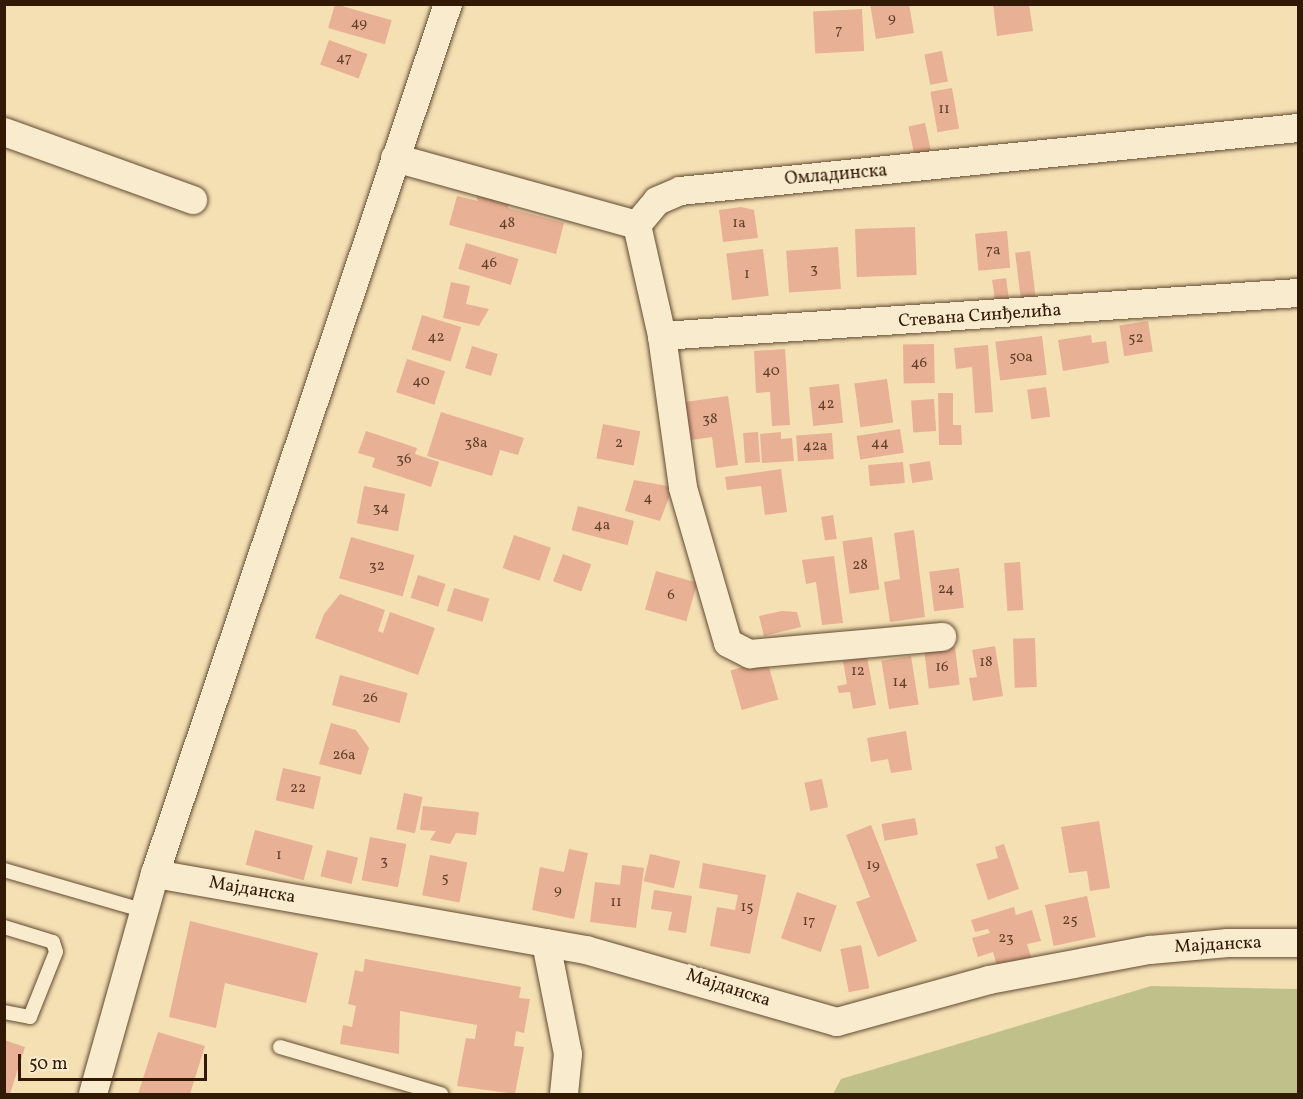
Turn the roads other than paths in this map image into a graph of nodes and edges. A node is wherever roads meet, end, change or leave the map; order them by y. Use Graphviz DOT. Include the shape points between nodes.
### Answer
graph roads {
  1 [pos="447,4"];
  2 [pos="1299,128"];
  3 [pos="4,132"];
  4 [pos="395,158"];
  5 [pos="193,200"];
  6 [pos="637,225"];
  7 [pos="1299,293"];
  8 [pos="662,336"];
  9 [pos="942,637"];
  10 [pos="4,870"];
  11 [pos="155,874"];
  12 [pos="145,911"];
  13 [pos="4,927"];
  14 [pos="546,943"];
  15 [pos="1299,944"];
  16 [pos="4,1012"];
  17 [pos="280,1047"];
  18 [pos="93,1095"];
  19 [pos="441,1095"];
  20 [pos="564,1095"];
  1 -- 4 [label="street"];
  2 -- 6 [label="street, Омладинска" via="680,191 657,201"];
  3 -- 5 [label="street"];
  4 -- 6 [label="street"];
  4 -- 11 [label="street"];
  6 -- 8 [label="street"];
  7 -- 8 [label="street, Стевана Синђелића"];
  8 -- 9 [label="street" via="683,488 728,643 750,654"];
  10 -- 12 [label="lane"];
  11 -- 12 [label="street"];
  11 -- 14 [label="street, Мајданска"];
  12 -- 18 [label="street"];
  13 -- 16 [label="lane" via="53,942 56,952 30,1017"];
  14 -- 15 [label="street, Мајданска" via="640,962 837,1022 989,980 1150,950 1228,943"];
  14 -- 20 [label="street" via="568,1054"];
  17 -- 19 [label="lane"];
}
